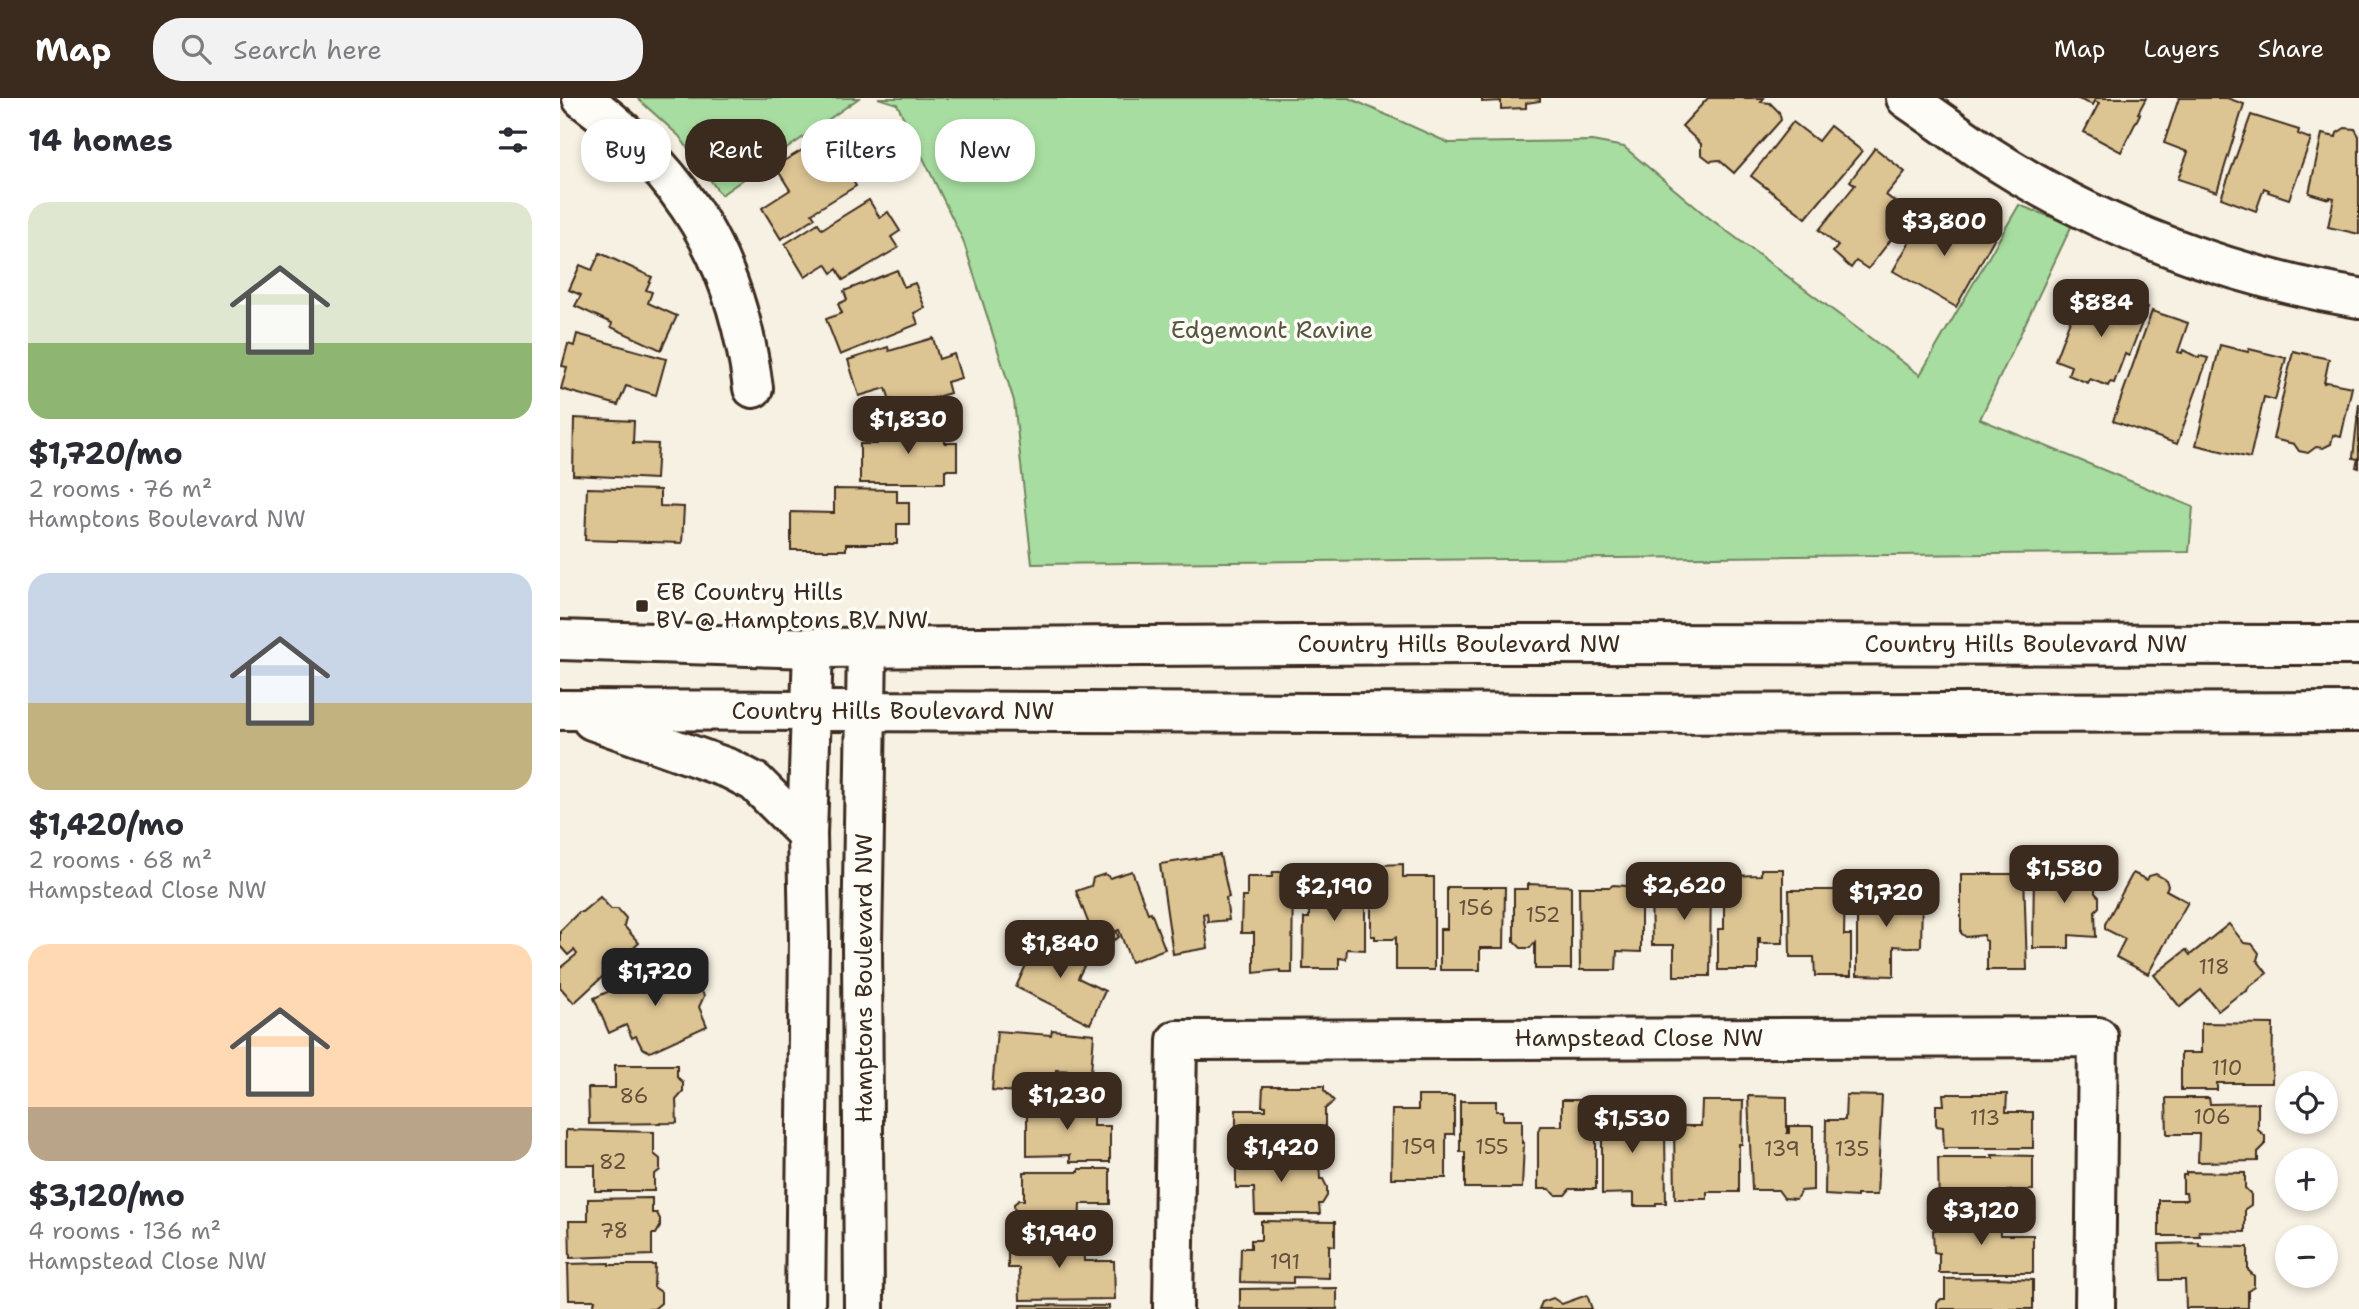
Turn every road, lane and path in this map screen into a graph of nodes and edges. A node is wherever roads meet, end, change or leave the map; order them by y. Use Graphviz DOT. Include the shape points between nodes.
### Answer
graph roads {
  1 [pos="582,98"];
  2 [pos="1906,98"];
  3 [pos="2359,299"];
  4 [pos="753,388"];
  5 [pos="560,640"];
  6 [pos="2359,645"];
  7 [pos="867,647"];
  8 [pos="813,648"];
  9 [pos="560,710"];
  10 [pos="811,710"];
  11 [pos="867,712"];
  12 [pos="2359,712"];
  13 [pos="807,834"];
  14 [pos="805,1309"];
  15 [pos="864,1309"];
  16 [pos="1173,1309"];
  17 [pos="2095,1309"];
  1 -- 4 [label="main road" via="613,121 665,173 712,242 748,347"];
  2 -- 3 [label="main road" via="1991,157 2104,218 2251,274"];
  5 -- 8 [label="main road, Country Hills Boulevard NW"];
  6 -- 7 [label="main road, Country Hills Boulevard NW"];
  7 -- 8 [label="main road, Country Hills Boulevard NW"];
  7 -- 11 [label="main road, Hamptons Boulevard NW"];
  8 -- 10 [label="main road"];
  9 -- 10 [label="main road, Country Hills Boulevard NW"];
  9 -- 13 [label="main road" via="730,769 755,782"];
  10 -- 11 [label="main road, Country Hills Boulevard NW"];
  10 -- 13 [label="main road"];
  11 -- 12 [label="main road, Country Hills Boulevard NW"];
  11 -- 15 [label="main road, Hamptons Boulevard NW" via="862,945"];
  13 -- 14 [label="main road"];
  16 -- 17 [label="main road, Hampstead Close NW" via="1177,1040 2098,1037"];
}
